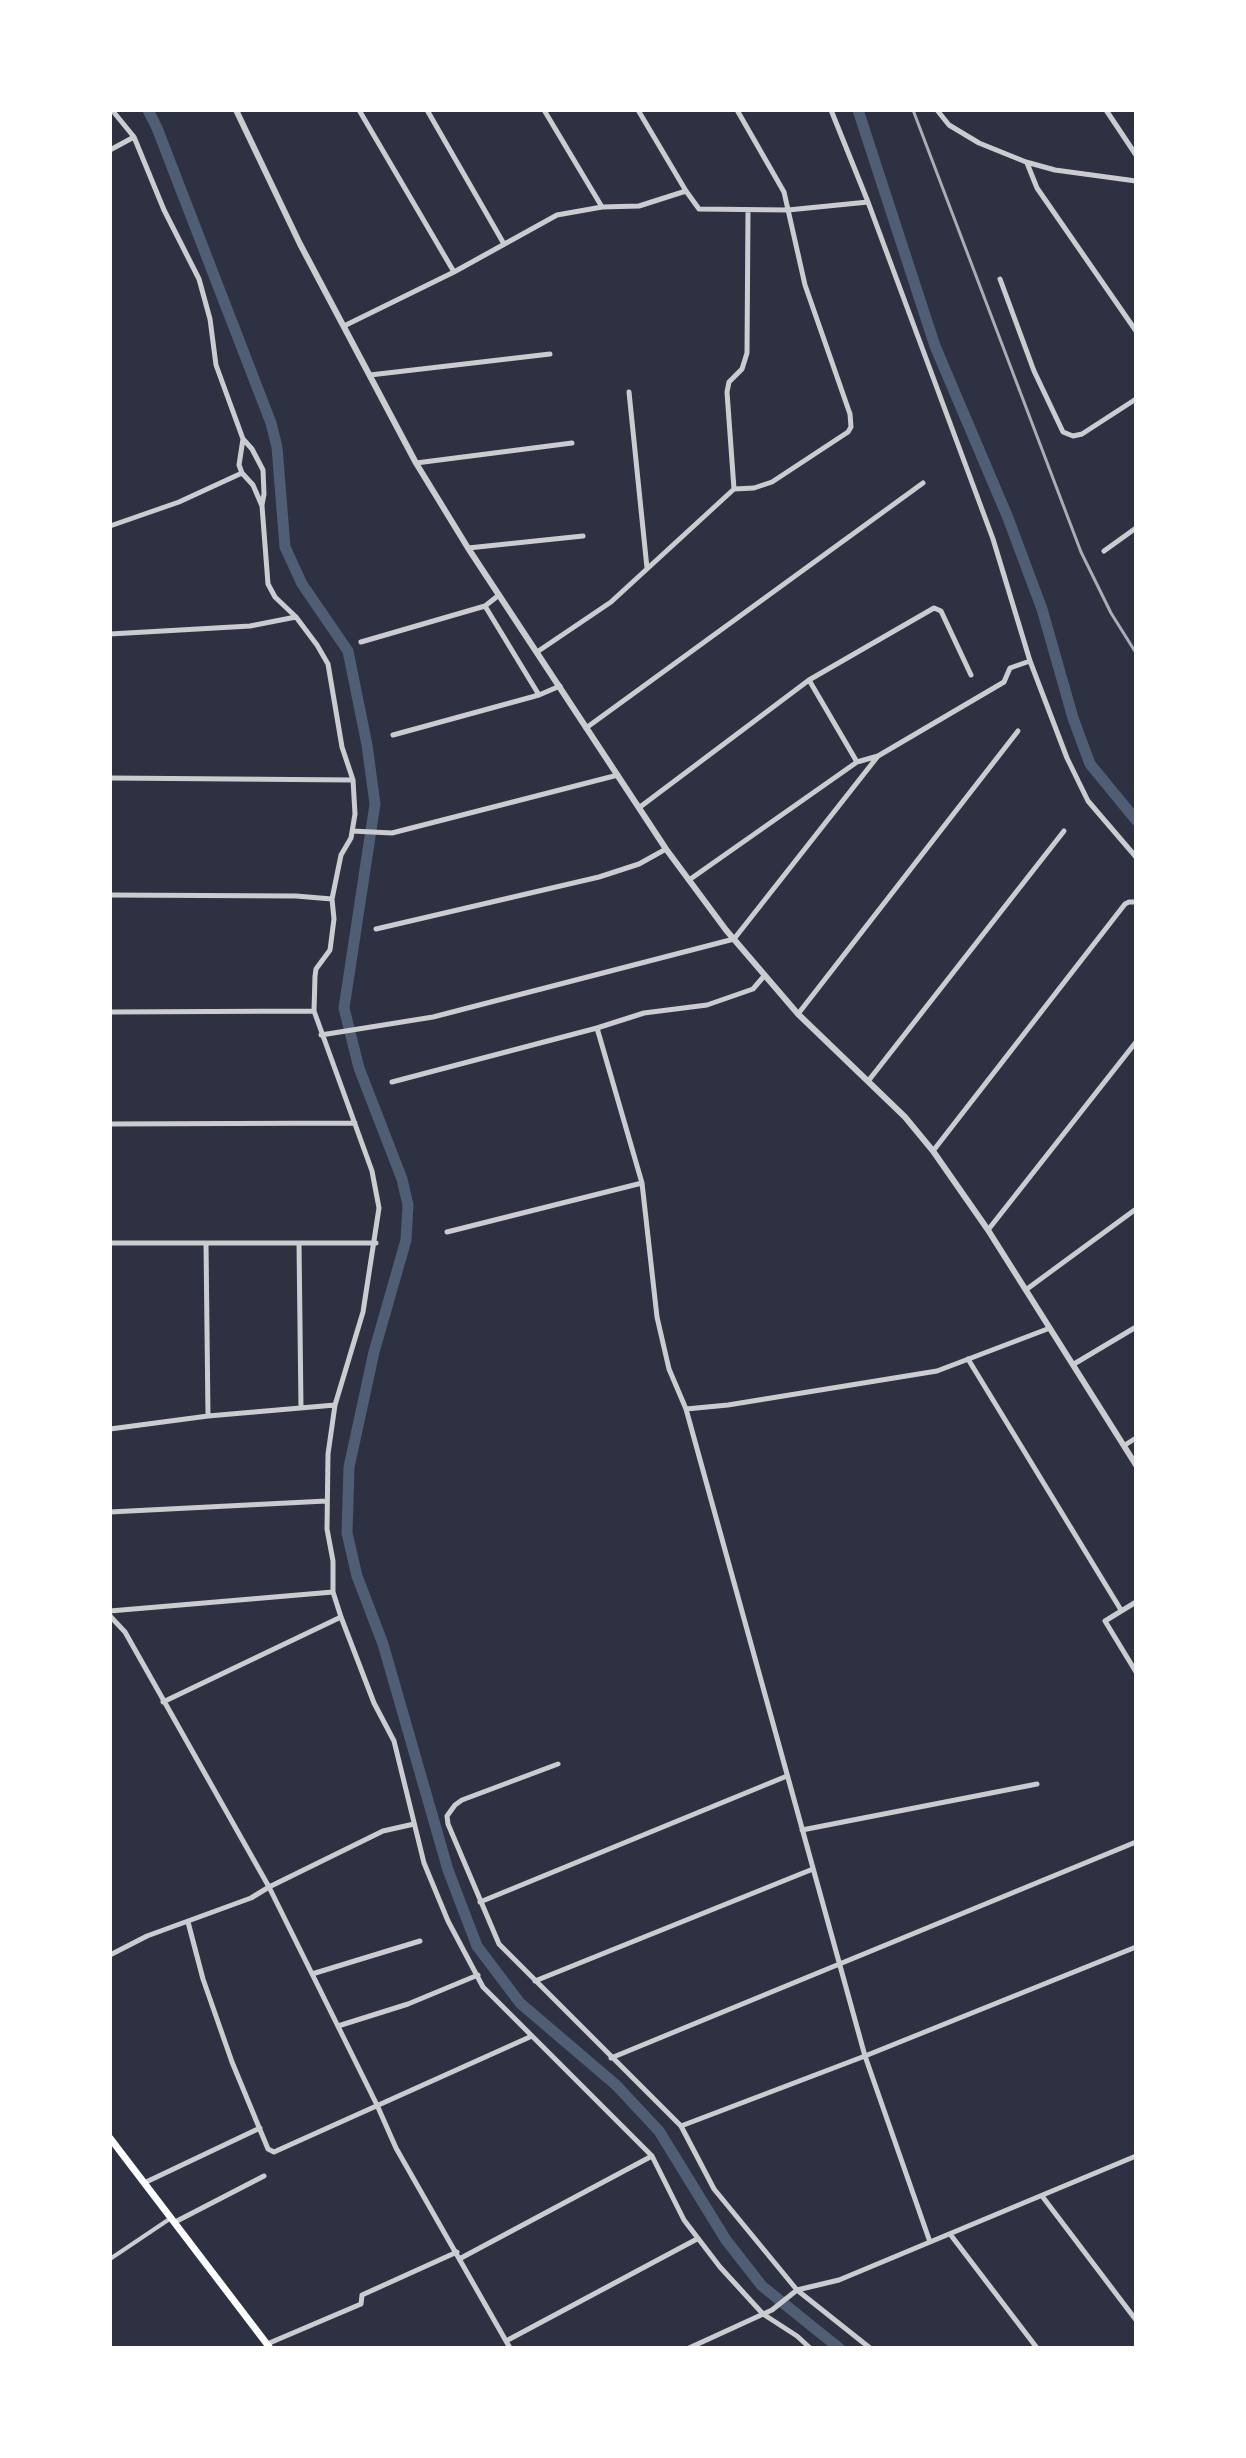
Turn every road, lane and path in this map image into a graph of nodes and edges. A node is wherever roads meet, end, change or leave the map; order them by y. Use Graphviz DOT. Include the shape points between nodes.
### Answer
graph roads {
  1 [pos="112,110"];
  2 [pos="236,110"];
  3 [pos="359,110"];
  4 [pos="427,110"];
  5 [pos="544,110"];
  6 [pos="638,110"];
  7 [pos="737,110"];
  8 [pos="831,110"];
  9 [pos="937,110"];
  10 [pos="1106,110"];
  11 [pos="134,137"];
  12 [pos="110,150"];
  13 [pos="1136,155"];
  14 [pos="1026,162"];
  15 [pos="1136,181"];
  16 [pos="686,191"];
  17 [pos="868,202"];
  18 [pos="602,207"];
  19 [pos="788,210"];
  20 [pos="748,211"];
  21 [pos="504,244"];
  22 [pos="454,272"];
  23 [pos="1000,279"];
  24 [pos="344,326"];
  25 [pos="1136,331"];
  26 [pos="550,354"];
  27 [pos="369,375"];
  28 [pos="629,392"];
  29 [pos="1136,399"];
  30 [pos="243,439"];
  31 [pos="572,443"];
  32 [pos="416,463"];
  33 [pos="242,473"];
  34 [pos="923,483"];
  35 [pos="734,489"];
  36 [pos="262,506"];
  37 [pos="110,526"];
  38 [pos="1136,528"];
  39 [pos="583,536"];
  40 [pos="468,548"];
  41 [pos="1104,551"];
  42 [pos="647,568"];
  43 [pos="499,595"];
  44 [pos="485,606"];
  45 [pos="296,617"];
  46 [pos="110,634"];
  47 [pos="361,642"];
  48 [pos="537,652"];
  49 [pos="1030,661"];
  50 [pos="971,675"];
  51 [pos="809,680"];
  52 [pos="560,686"];
  53 [pos="539,695"];
  54 [pos="586,728"];
  55 [pos="1018,731"];
  56 [pos="393,735"];
  57 [pos="878,756"];
  58 [pos="857,762"];
  59 [pos="618,775"];
  60 [pos="110,778"];
  61 [pos="353,780"];
  62 [pos="640,807"];
  63 [pos="354,831"];
  64 [pos="1064,831"];
  65 [pos="666,849"];
  66 [pos="1136,857"];
  67 [pos="689,880"];
  68 [pos="110,895"];
  69 [pos="332,899"];
  70 [pos="1136,902"];
  71 [pos="376,929"];
  72 [pos="734,939"];
  73 [pos="765,975"];
  74 [pos="314,1011"];
  75 [pos="110,1012"];
  76 [pos="798,1014"];
  77 [pos="597,1028"];
  78 [pos="321,1035"];
  79 [pos="1136,1042"];
  80 [pos="869,1080"];
  81 [pos="392,1082"];
  82 [pos="355,1123"];
  83 [pos="110,1124"];
  84 [pos="933,1151"];
  85 [pos="642,1183"];
  86 [pos="1136,1209"];
  87 [pos="988,1230"];
  88 [pos="447,1232"];
  89 [pos="110,1243"];
  90 [pos="206,1243"];
  91 [pos="299,1243"];
  92 [pos="376,1243"];
  93 [pos="1027,1289"];
  94 [pos="1136,1327"];
  95 [pos="1050,1328"];
  96 [pos="968,1359"];
  97 [pos="1074,1364"];
  98 [pos="335,1405"];
  99 [pos="301,1408"];
  100 [pos="686,1409"];
  101 [pos="208,1416"];
  102 [pos="110,1429"];
  103 [pos="1136,1438"];
  104 [pos="1125,1445"];
  105 [pos="1136,1465"];
  106 [pos="326,1501"];
  107 [pos="110,1512"];
  108 [pos="333,1592"];
  109 [pos="1136,1602"];
  110 [pos="1121,1610"];
  111 [pos="110,1613"];
  112 [pos="341,1617"];
  113 [pos="1136,1672"];
  114 [pos="163,1702"];
  115 [pos="558,1764"];
  116 [pos="787,1776"];
  117 [pos="1037,1784"];
  118 [pos="414,1824"];
  119 [pos="802,1830"];
  120 [pos="1136,1842"];
  121 [pos="813,1869"];
  122 [pos="269,1887"];
  123 [pos="480,1902"];
  124 [pos="188,1922"];
  125 [pos="420,1941"];
  126 [pos="1136,1947"];
  127 [pos="110,1955"];
  128 [pos="840,1964"];
  129 [pos="312,1974"];
  130 [pos="478,1975"];
  131 [pos="535,1981"];
  132 [pos="338,2026"];
  133 [pos="532,2036"];
  134 [pos="865,2056"];
  135 [pos="611,2058"];
  136 [pos="377,2105"];
  137 [pos="681,2126"];
  138 [pos="260,2128"];
  139 [pos="110,2138"];
  140 [pos="652,2156"];
  141 [pos="1136,2157"];
  142 [pos="264,2176"];
  143 [pos="144,2183"];
  144 [pos="1042,2196"];
  145 [pos="173,2220"];
  146 [pos="950,2234"];
  147 [pos="697,2239"];
  148 [pos="930,2242"];
  149 [pos="457,2252"];
  150 [pos="461,2258"];
  151 [pos="110,2259"];
  152 [pos="797,2290"];
  153 [pos="763,2314"];
  154 [pos="1136,2320"];
  155 [pos="506,2341"];
  156 [pos="268,2346"];
  157 [pos="510,2348"];
  158 [pos="689,2348"];
  159 [pos="810,2348"];
  160 [pos="870,2348"];
  161 [pos="1037,2348"];
  1 -- 11 [label="street"];
  2 -- 24 [label="street"];
  3 -- 22 [label="street"];
  4 -- 21 [label="street"];
  5 -- 18 [label="street"];
  6 -- 16 [label="street"];
  7 -- 19 [label="street" via="784,192"];
  8 -- 17 [label="street"];
  9 -- 14 [label="street" via="949,125 979,143"];
  10 -- 13 [label="street"];
  11 -- 12 [label="street"];
  11 -- 30 [label="street" via="199,279 216,365"];
  14 -- 15 [label="street"];
  14 -- 25 [label="street" via="1037,188"];
  16 -- 18 [label="street" via="639,206"];
  16 -- 20 [label="street" via="699,209"];
  17 -- 19 [label="street"];
  17 -- 49 [label="street" via="993,539"];
  18 -- 21 [label="street" via="557,215"];
  19 -- 20 [label="street"];
  19 -- 35 [label="street" via="805,285 852,426 772,482"];
  20 -- 35 [label="street" via="747,353 727,392"];
  21 -- 22 [label="street"];
  22 -- 24 [label="street"];
  23 -- 29 [label="street" via="1063,432 1082,434"];
  24 -- 27 [label="street"];
  26 -- 27 [label="street"];
  27 -- 32 [label="street"];
  28 -- 42 [label="street"];
  30 -- 33 [label="street"];
  30 -- 36 [label="street" via="263,470"];
  31 -- 32 [label="street"];
  32 -- 40 [label="street"];
  33 -- 36 [label="street"];
  33 -- 37 [label="street"];
  34 -- 54 [label="street"];
  35 -- 42 [label="street"];
  36 -- 45 [label="street" via="268,584"];
  38 -- 41 [label="street"];
  39 -- 40 [label="street"];
  40 -- 43 [label="street"];
  42 -- 48 [label="street" via="611,602"];
  43 -- 44 [label="street"];
  43 -- 48 [label="street"];
  44 -- 47 [label="street"];
  44 -- 53 [label="street"];
  45 -- 46 [label="street" via="250,626"];
  45 -- 61 [label="street" via="328,664"];
  48 -- 52 [label="street"];
  49 -- 57 [label="street" via="1010,668 1004,682"];
  49 -- 66 [label="street" via="1076,780"];
  50 -- 51 [label="street" via="941,611 934,608"];
  51 -- 58 [label="street"];
  51 -- 62 [label="street"];
  52 -- 53 [label="street"];
  52 -- 54 [label="street"];
  53 -- 56 [label="street"];
  54 -- 59 [label="street"];
  55 -- 76 [label="street"];
  57 -- 58 [label="street"];
  57 -- 72 [label="street"];
  58 -- 67 [label="street"];
  59 -- 62 [label="street"];
  59 -- 63 [label="street" via="392,833"];
  60 -- 61 [label="street"];
  61 -- 63 [label="street"];
  62 -- 65 [label="street"];
  63 -- 69 [label="street" via="341,855"];
  64 -- 80 [label="street"];
  65 -- 67 [label="street"];
  65 -- 71 [label="street" via="599,877"];
  67 -- 72 [label="street"];
  68 -- 69 [label="street"];
  69 -- 74 [label="street" via="330,950 316,969"];
  70 -- 84 [label="street" via="1125,904"];
  72 -- 73 [label="street"];
  72 -- 78 [label="street" via="433,1017"];
  73 -- 76 [label="street"];
  73 -- 77 [label="street" via="753,989 707,1005 644,1013"];
  74 -- 75 [label="street"];
  74 -- 78 [label="street"];
  76 -- 80 [label="street"];
  77 -- 81 [label="street"];
  77 -- 85 [label="street"];
  78 -- 82 [label="street"];
  79 -- 87 [label="street"];
  80 -- 84 [label="street"];
  82 -- 83 [label="street"];
  82 -- 92 [label="street" via="378,1192"];
  84 -- 87 [label="street"];
  85 -- 88 [label="street"];
  85 -- 100 [label="street" via="657,1317 669,1369"];
  86 -- 93 [label="street"];
  87 -- 93 [label="street"];
  89 -- 90 [label="street"];
  90 -- 91 [label="street"];
  90 -- 101 [label="street"];
  91 -- 92 [label="street"];
  91 -- 99 [label="street"];
  92 -- 98 [label="street" via="363,1312"];
  93 -- 95 [label="street"];
  94 -- 97 [label="street"];
  95 -- 96 [label="street"];
  95 -- 97 [label="street"];
  96 -- 100 [label="street" via="889,1380"];
  96 -- 110 [label="street"];
  97 -- 104 [label="street"];
  98 -- 99 [label="street"];
  98 -- 106 [label="street"];
  99 -- 101 [label="street"];
  100 -- 116 [label="street"];
  101 -- 102 [label="street"];
  103 -- 104 [label="street"];
  104 -- 105 [label="street"];
  106 -- 107 [label="street"];
  106 -- 108 [label="street"];
  108 -- 111 [label="street"];
  108 -- 112 [label="street"];
  109 -- 110 [label="street"];
  110 -- 113 [label="street" via="1105,1622"];
  111 -- 114 [label="street"];
  112 -- 114 [label="street"];
  112 -- 118 [label="street" via="394,1741"];
  114 -- 122 [label="street"];
  115 -- 123 [label="street" via="462,1800 450,1810 448,1824"];
  116 -- 119 [label="street"];
  116 -- 123 [label="street"];
  117 -- 119 [label="street"];
  118 -- 122 [label="street" via="383,1831"];
  118 -- 130 [label="street" via="448,1921"];
  119 -- 121 [label="street"];
  120 -- 128 [label="street"];
  121 -- 128 [label="street"];
  121 -- 131 [label="street"];
  122 -- 124 [label="street"];
  122 -- 129 [label="street"];
  123 -- 131 [label="street" via="499,1944"];
  124 -- 127 [label="street"];
  124 -- 138 [label="street" via="232,2062"];
  125 -- 129 [label="street"];
  126 -- 134 [label="street"];
  128 -- 134 [label="street"];
  128 -- 135 [label="street"];
  129 -- 132 [label="street"];
  130 -- 132 [label="street"];
  130 -- 133 [label="street" via="497,2003"];
  131 -- 135 [label="street"];
  132 -- 136 [label="street"];
  133 -- 136 [label="street"];
  133 -- 140 [label="street"];
  134 -- 137 [label="street"];
  134 -- 148 [label="street"];
  135 -- 137 [label="street"];
  136 -- 138 [label="street" via="275,2152 268,2149"];
  136 -- 149 [label="street" via="412,2180"];
  137 -- 152 [label="street" via="714,2189"];
  138 -- 143 [label="street"];
  139 -- 143 [label="main road"];
  140 -- 147 [label="street"];
  140 -- 150 [label="street"];
  141 -- 144 [label="street"];
  142 -- 145 [label="street"];
  143 -- 145 [label="main road"];
  144 -- 146 [label="street"];
  144 -- 154 [label="street"];
  145 -- 151 [label="street"];
  145 -- 156 [label="main road"];
  146 -- 148 [label="street"];
  146 -- 161 [label="street"];
  147 -- 153 [label="street"];
  147 -- 155 [label="street"];
  148 -- 152 [label="street" via="839,2280"];
  149 -- 150 [label="street"];
  149 -- 156 [label="street"];
  150 -- 155 [label="street"];
  152 -- 153 [label="street"];
  152 -- 160 [label="street"];
  153 -- 158 [label="street"];
  153 -- 159 [label="street"];
  155 -- 157 [label="street"];
}
